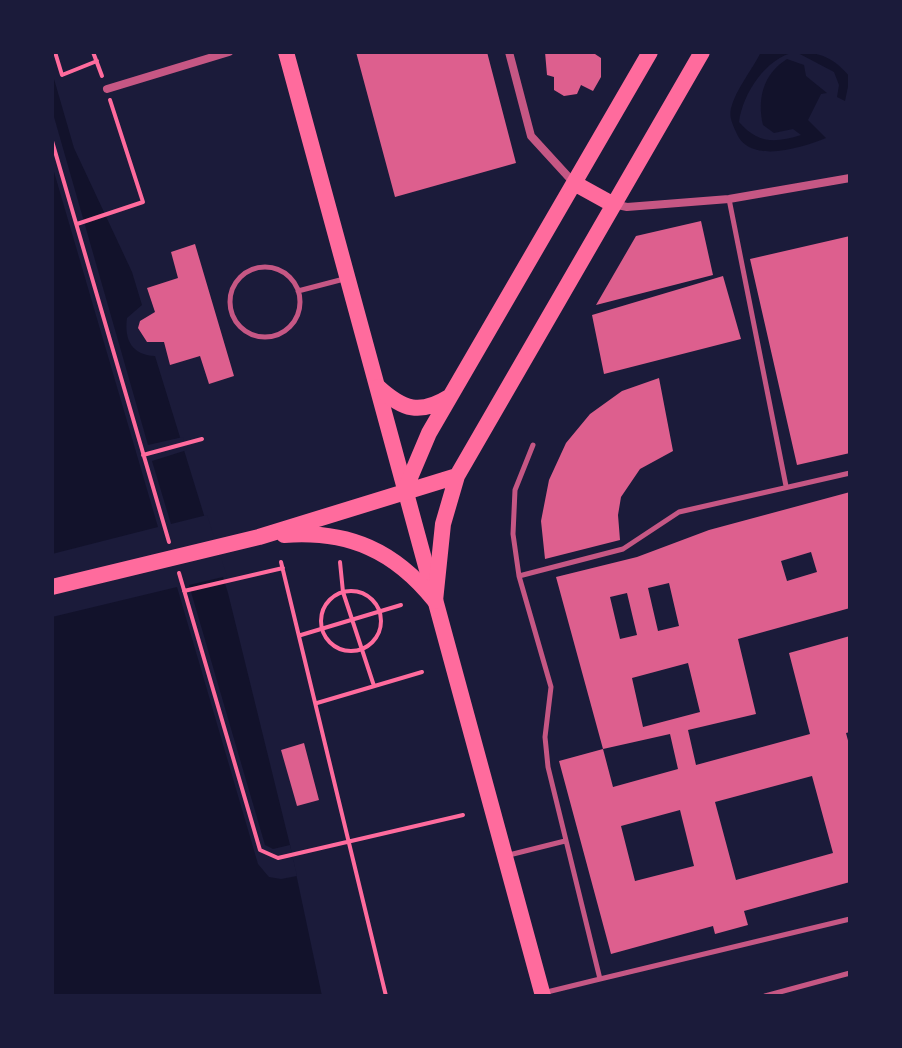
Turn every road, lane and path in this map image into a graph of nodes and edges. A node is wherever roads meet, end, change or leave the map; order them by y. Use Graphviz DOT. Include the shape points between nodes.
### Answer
graph roads {
  1 [pos="55,52"];
  2 [pos="93,52"];
  3 [pos="229,52"];
  4 [pos="286,52"];
  5 [pos="509,52"];
  6 [pos="650,52"];
  7 [pos="702,52"];
  8 [pos="97,61"];
  9 [pos="107,89"];
  10 [pos="52,141"];
  11 [pos="850,178"];
  12 [pos="574,183"];
  13 [pos="729,199"];
  14 [pos="612,204"];
  15 [pos="77,224"];
  16 [pos="349,277"];
  17 [pos="298,291"];
  18 [pos="378,387"];
  19 [pos="451,396"];
  20 [pos="202,439"];
  21 [pos="533,445"];
  22 [pos="143,455"];
  23 [pos="850,473"];
  24 [pos="457,476"];
  25 [pos="786,486"];
  26 [pos="404,492"];
  27 [pos="165,526"];
  28 [pos="259,537"];
  29 [pos="340,562"];
  30 [pos="519,576"];
  31 [pos="52,587"];
  32 [pos="343,592"];
  33 [pos="435,601"];
  34 [pos="401,605"];
  35 [pos="379,611"];
  36 [pos="351,619"];
  37 [pos="322,628"];
  38 [pos="301,635"];
  39 [pos="362,649"];
  40 [pos="422,672"];
  41 [pos="374,686"];
  42 [pos="317,703"];
  43 [pos="463,815"];
  44 [pos="565,841"];
  45 [pos="348,843"];
  46 [pos="504,856"];
  47 [pos="850,919"];
  48 [pos="850,973"];
  49 [pos="600,979"];
  50 [pos="542,994"];
  51 [pos="386,996"];
  52 [pos="765,996"];
  1 -- 8 [label="path" via="62,75"];
  2 -- 8 [label="path"];
  3 -- 9 [label="street"];
  4 -- 16 [label="main road"];
  5 -- 12 [label="street" via="531,136"];
  6 -- 12 [label="main road"];
  7 -- 14 [label="main road"];
  8 -- 9 [label="path"];
  9 -- 15 [label="path" via="143,202"];
  10 -- 15 [label="path"];
  11 -- 13 [label="street"];
  12 -- 14 [label="main road"];
  12 -- 19 [label="main road"];
  13 -- 14 [label="street"];
  13 -- 25 [label="lane"];
  14 -- 24 [label="main road"];
  15 -- 22 [label="path"];
  16 -- 17 [label="lane"];
  16 -- 18 [label="main road"];
  17 -- 17 [label="lane" via="288,275 256,268 237,280 231,312 253,336 277,336 296,320"];
  18 -- 19 [label="main road" via="393,401 419,409"];
  18 -- 26 [label="main road"];
  19 -- 26 [label="main road"];
  20 -- 22 [label="path"];
  21 -- 30 [label="lane" via="515,490 513,534"];
  22 -- 27 [label="path"];
  23 -- 25 [label="lane"];
  24 -- 26 [label="main road"];
  24 -- 33 [label="main road" via="443,524"];
  25 -- 30 [label="lane" via="679,512 623,549"];
  26 -- 28 [label="main road"];
  26 -- 33 [label="main road"];
  28 -- 31 [label="main road"];
  28 -- 33 [label="main road" via="302,533 370,547 395,560"];
  29 -- 32 [label="path"];
  30 -- 44 [label="lane" via="551,687 545,737"];
  32 -- 35 [label="path" via="364,593"];
  32 -- 36 [label="path"];
  32 -- 37 [label="path" via="327,603"];
  33 -- 46 [label="main road"];
  34 -- 35 [label="path"];
  35 -- 36 [label="path"];
  35 -- 39 [label="path" via="377,637"];
  36 -- 37 [label="path"];
  36 -- 39 [label="path"];
  37 -- 38 [label="path"];
  37 -- 39 [label="path" via="334,646"];
  38 -- 42 [label="path"];
  38 -- 45 [label="path" via="282,565 184,591 260,850 278,858"];
  39 -- 41 [label="path"];
  40 -- 41 [label="path"];
  41 -- 42 [label="path"];
  42 -- 45 [label="path"];
  43 -- 45 [label="path"];
  44 -- 46 [label="lane"];
  44 -- 49 [label="lane"];
  45 -- 51 [label="path"];
  46 -- 50 [label="main road"];
  47 -- 49 [label="lane"];
  48 -- 52 [label="lane"];
  49 -- 50 [label="lane"];
}
